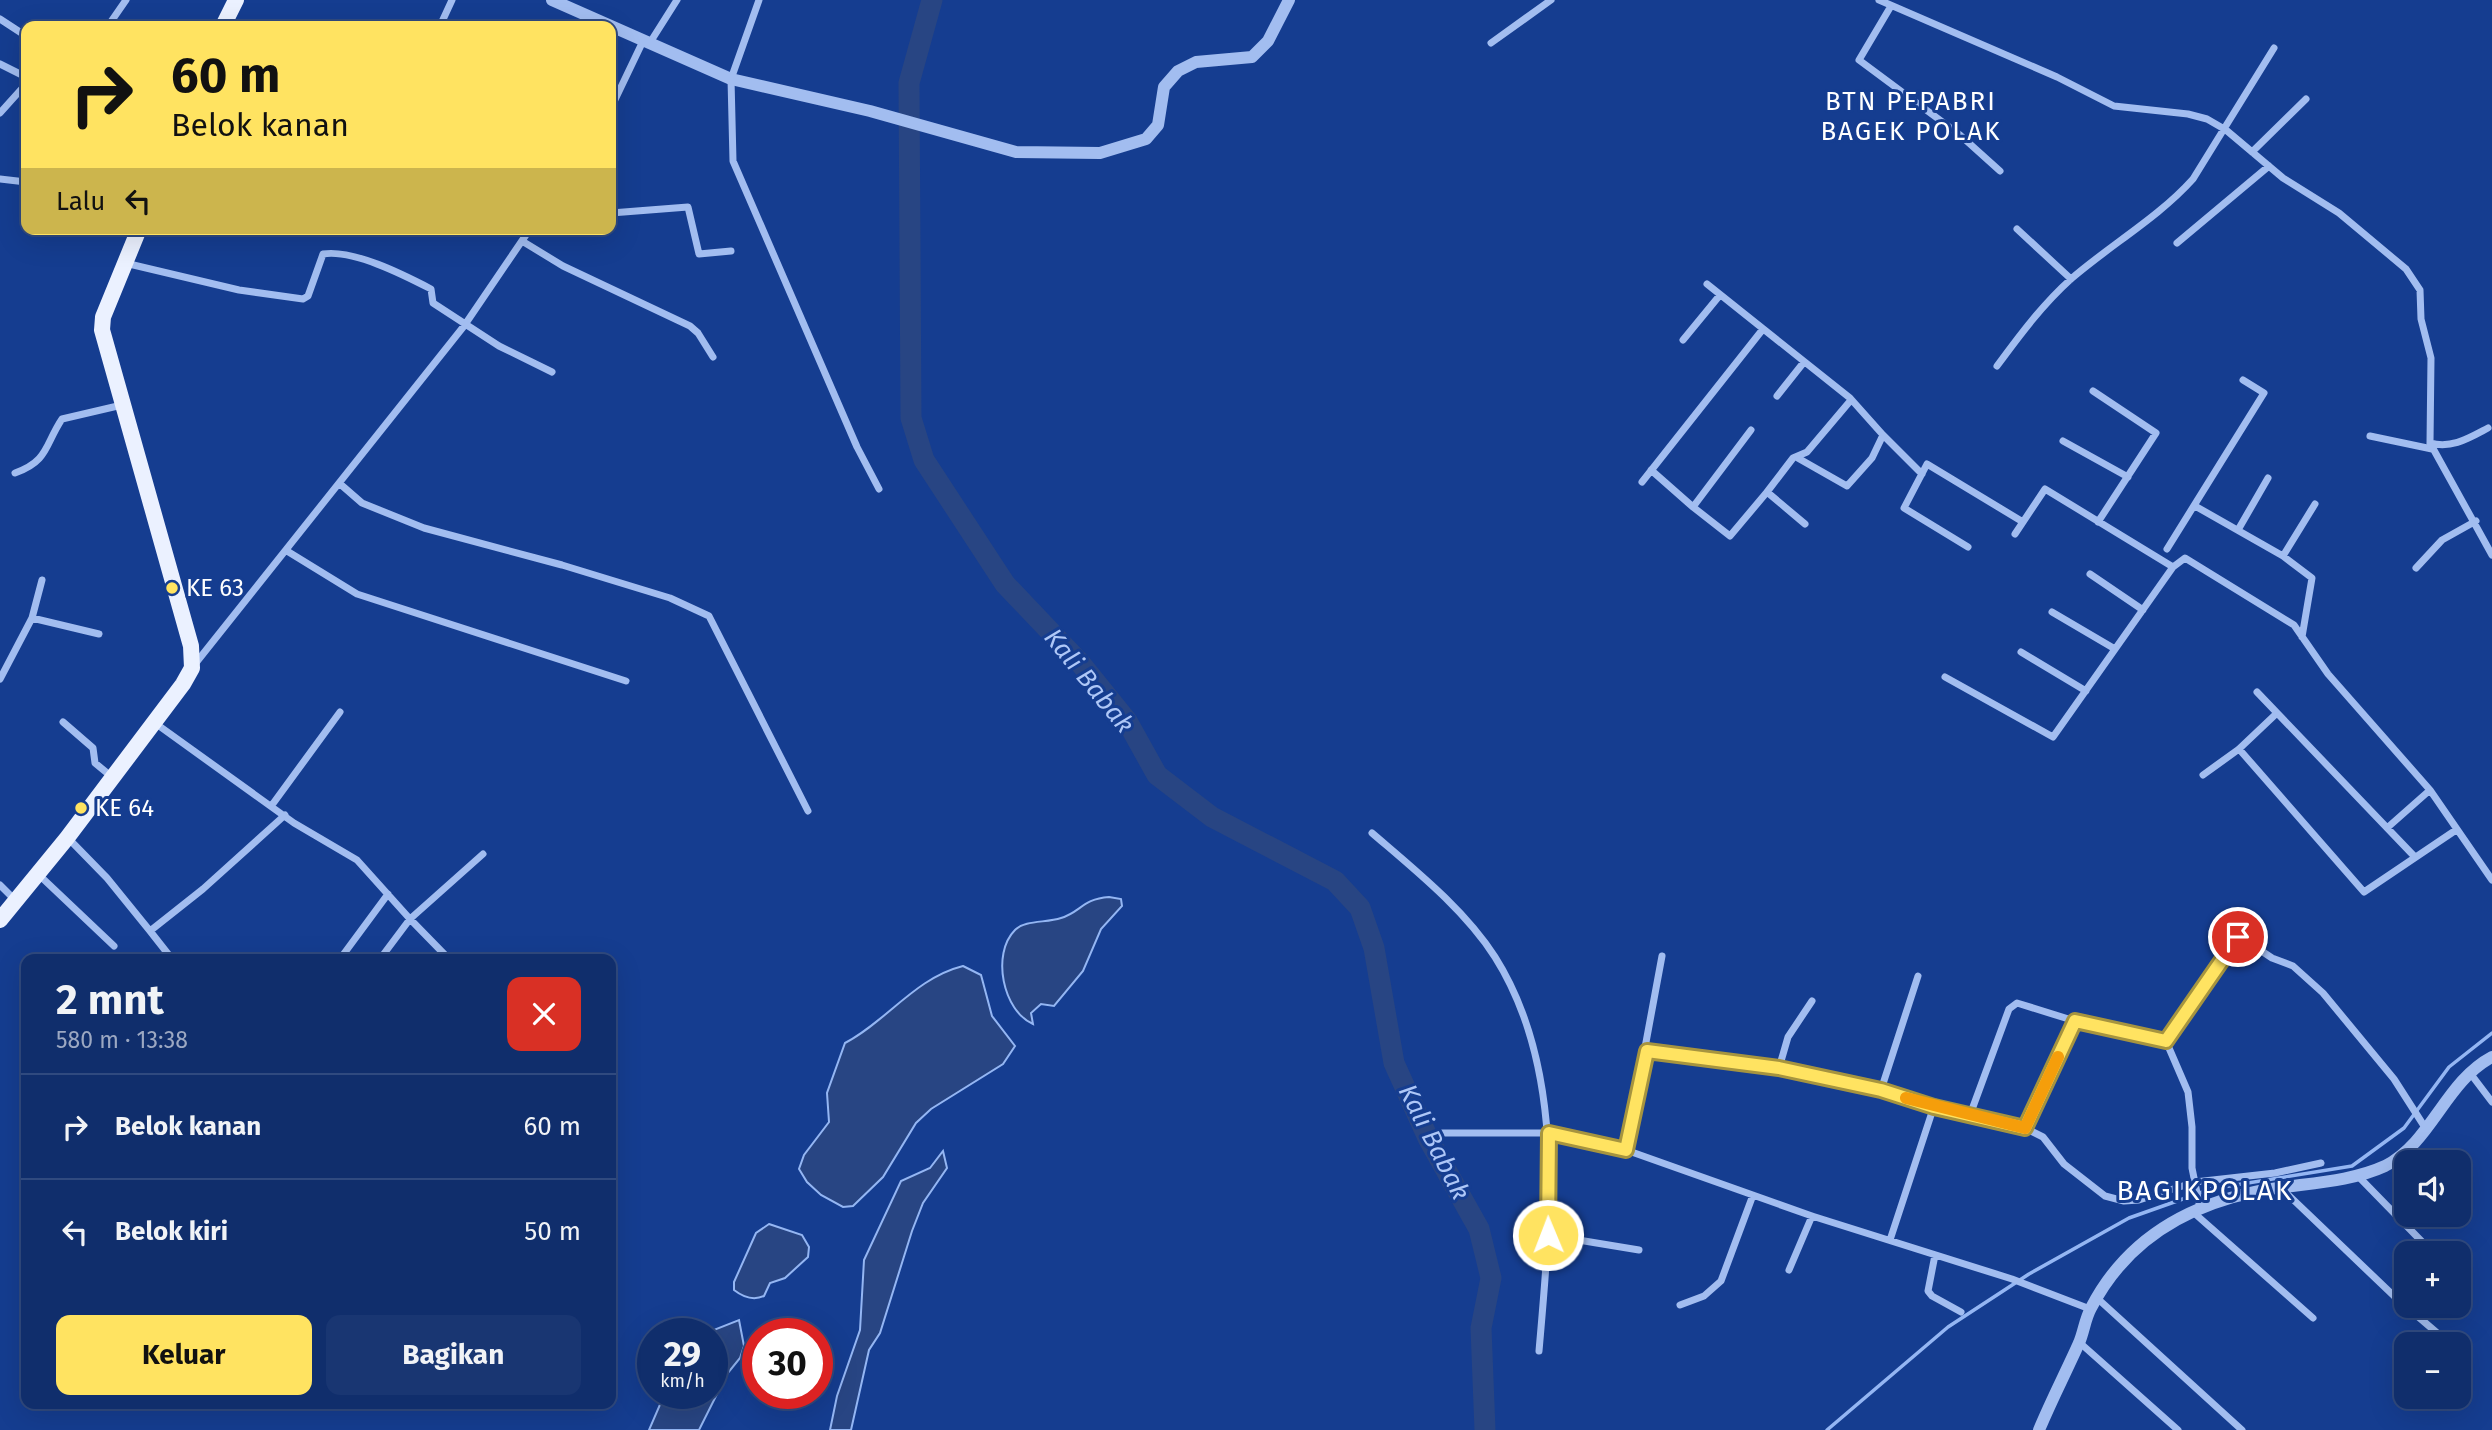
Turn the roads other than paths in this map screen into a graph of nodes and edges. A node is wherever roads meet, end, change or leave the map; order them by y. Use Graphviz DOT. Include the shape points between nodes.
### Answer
graph roads {
  1 [pos="126,0"];
  2 [pos="236,0"];
  3 [pos="452,0"];
  4 [pos="552,0"];
  5 [pos="677,0"];
  6 [pos="759,0"];
  7 [pos="1289,0"];
  8 [pos="1551,0"];
  9 [pos="1879,0"];
  10 [pos="1891,6"];
  11 [pos="0,19"];
  12 [pos="111,21"];
  13 [pos="226,21"];
  14 [pos="442,21"];
  15 [pos="602,21"];
  16 [pos="616,27"];
  17 [pos="21,33"];
  18 [pos="648,40"];
  19 [pos="1491,43"];
  20 [pos="2274,48"];
  21 [pos="0,64"];
  22 [pos="21,74"];
  23 [pos="731,79"];
  24 [pos="21,90"];
  25 [pos="616,99"];
  26 [pos="2306,99"];
  27 [pos="0,113"];
  28 [pos="2225,130"];
  29 [pos="2252,152"];
  30 [pos="2269,166"];
  31 [pos="2000,171"];
  32 [pos="0,179"];
  33 [pos="21,181"];
  34 [pos="616,213"];
  35 [pos="2017,229"];
  36 [pos="137,235"];
  37 [pos="526,235"];
  38 [pos="522,241"];
  39 [pos="2177,243"];
  40 [pos="731,251"];
  41 [pos="125,263"];
  42 [pos="2071,279"];
  43 [pos="1707,284"];
  44 [pos="1720,295"];
  45 [pos="464,326"];
  46 [pos="1763,329"];
  47 [pos="1684,340"];
  48 [pos="713,357"];
  49 [pos="1804,362"];
  50 [pos="1997,366"];
  51 [pos="552,372"];
  52 [pos="2243,380"];
  53 [pos="2093,391"];
  54 [pos="1777,396"];
  55 [pos="1851,400"];
  56 [pos="122,405"];
  57 [pos="2488,428"];
  58 [pos="1751,430"];
  59 [pos="1883,435"];
  60 [pos="2370,436"];
  61 [pos="2063,441"];
  62 [pos="2431,446"];
  63 [pos="1796,457"];
  64 [pos="1651,470"];
  65 [pos="15,473"];
  66 [pos="1922,474"];
  67 [pos="2128,477"];
  68 [pos="2268,478"];
  69 [pos="1642,482"];
  70 [pos="339,483"];
  71 [pos="879,489"];
  72 [pos="1767,492"];
  73 [pos="2315,504"];
  74 [pos="2195,506"];
  75 [pos="1693,507"];
  76 [pos="2476,521"];
  77 [pos="2023,522"];
  78 [pos="2098,522"];
  79 [pos="1805,524"];
  80 [pos="2238,530"];
  81 [pos="2015,534"];
  82 [pos="1968,547"];
  83 [pos="2168,549"];
  84 [pos="286,551"];
  85 [pos="2492,555"];
  86 [pos="2283,556"];
  87 [pos="2173,567"];
  88 [pos="2416,568"];
  89 [pos="2090,574"];
  90 [pos="42,580"];
  91 [pos="2143,610"];
  92 [pos="2052,612"];
  93 [pos="32,618"];
  94 [pos="99,634"];
  95 [pos="2301,638"];
  96 [pos="2115,649"];
  97 [pos="2021,652"];
  98 [pos="192,668"];
  99 [pos="1945,677"];
  100 [pos="0,679"];
  101 [pos="626,681"];
  102 [pos="2086,691"];
  103 [pos="2257,692"];
  104 [pos="340,712"];
  105 [pos="2277,713"];
  106 [pos="63,722"];
  107 [pos="155,723"];
  108 [pos="2239,749"];
  109 [pos="2203,775"];
  110 [pos="112,778"];
  111 [pos="2430,790"];
  112 [pos="272,805"];
  113 [pos="808,811"];
  114 [pos="285,815"];
  115 [pos="2386,828"];
  116 [pos="2456,830"];
  117 [pos="1372,833"];
  118 [pos="67,838"];
  119 [pos="483,854"];
  120 [pos="2414,856"];
  121 [pos="38,874"];
  122 [pos="2492,880"];
  123 [pos="0,885"];
  124 [pos="388,894"];
  125 [pos="16,901"];
  126 [pos="410,919"];
  127 [pos="0,920"];
  128 [pos="150,931"];
  129 [pos="114,946"];
  130 [pos="168,954"];
  131 [pos="344,954"];
  132 [pos="384,954"];
  133 [pos="444,954"];
  134 [pos="1662,956"];
  135 [pos="1918,976"];
  136 [pos="1812,1001"];
  137 [pos="2075,1021"];
  138 [pos="2166,1041"];
  139 [pos="1647,1051"];
  140 [pos="2492,1057"];
  141 [pos="1779,1068"];
  142 [pos="2470,1073"];
  143 [pos="1881,1090"];
  144 [pos="2492,1102"];
  145 [pos="1934,1107"];
  146 [pos="1970,1115"];
  147 [pos="2424,1125"];
  148 [pos="2025,1128"];
  149 [pos="1442,1133"];
  150 [pos="1549,1133"];
  151 [pos="1626,1150"];
  152 [pos="2321,1163"];
  153 [pos="2357,1174"];
  154 [pos="2195,1184"];
  155 [pos="2279,1187"];
  156 [pos="1753,1195"];
  157 [pos="2197,1206"];
  158 [pos="1812,1216"];
  159 [pos="1548,1235"];
  160 [pos="1890,1240"];
  161 [pos="2421,1241"];
  162 [pos="1639,1250"];
  163 [pos="1935,1255"];
  164 [pos="1789,1270"];
  165 [pos="2097,1298"];
  166 [pos="1680,1305"];
  167 [pos="2090,1309"];
  168 [pos="1961,1312"];
  169 [pos="2313,1318"];
  170 [pos="2435,1332"];
  171 [pos="2079,1342"];
  172 [pos="1539,1351"];
  173 [pos="2039,1430"];
  174 [pos="2178,1430"];
  175 [pos="2242,1430"];
  1 -- 12 [label="street"];
  2 -- 13 [label="main road"];
  3 -- 14 [label="street"];
  4 -- 15 [label="street"];
  5 -- 18 [label="street"];
  6 -- 23 [label="street"];
  7 -- 23 [label="street" via="1268,40 1252,57 1196,62 1170,77 1160,97 1158,125 1146,139 1100,153 1055,155 995,149 870,111"];
  8 -- 19 [label="street"];
  9 -- 10 [label="street"];
  10 -- 28 [label="street" via="2114,106 2188,114"];
  10 -- 31 [label="street" via="1858,60 1960,135"];
  11 -- 17 [label="street"];
  16 -- 18 [label="street"];
  18 -- 23 [label="street"];
  18 -- 25 [label="street"];
  20 -- 28 [label="street"];
  21 -- 22 [label="street"];
  23 -- 71 [label="street" via="735,171 856,447"];
  24 -- 27 [label="street"];
  26 -- 29 [label="street"];
  28 -- 29 [label="street"];
  28 -- 42 [label="street" via="2184,188"];
  29 -- 30 [label="street"];
  30 -- 39 [label="street"];
  30 -- 62 [label="street" via="2359,229 2418,283 2431,358"];
  32 -- 33 [label="street"];
  34 -- 40 [label="street" via="688,208 699,254"];
  35 -- 42 [label="street"];
  36 -- 41 [label="main road"];
  37 -- 38 [label="street"];
  38 -- 45 [label="street"];
  38 -- 48 [label="street" via="564,267 690,326"];
  41 -- 45 [label="street" via="239,290 303,299 323,254 354,258 431,289 433,303"];
  41 -- 56 [label="main road" via="102,330"];
  42 -- 50 [label="street"];
  43 -- 44 [label="street"];
  44 -- 46 [label="street"];
  44 -- 47 [label="street"];
  45 -- 51 [label="street"];
  45 -- 70 [label="street"];
  46 -- 49 [label="street"];
  46 -- 64 [label="street"];
  49 -- 54 [label="street"];
  49 -- 55 [label="street"];
  52 -- 74 [label="street" via="2264,393"];
  53 -- 67 [label="street" via="2156,433"];
  55 -- 59 [label="street"];
  55 -- 63 [label="street" via="1807,452"];
  56 -- 65 [label="street" via="62,419 49,448"];
  56 -- 98 [label="main road" via="191,646"];
  57 -- 62 [label="street" via="2462,442"];
  58 -- 75 [label="street"];
  59 -- 63 [label="street" via="1872,458 1847,486"];
  59 -- 66 [label="street"];
  60 -- 62 [label="street"];
  61 -- 67 [label="street"];
  62 -- 76 [label="street"];
  63 -- 72 [label="street"];
  64 -- 69 [label="street"];
  64 -- 75 [label="street"];
  66 -- 77 [label="street" via="1927,464"];
  66 -- 82 [label="street" via="1904,508"];
  67 -- 78 [label="street"];
  68 -- 80 [label="street"];
  70 -- 84 [label="street"];
  70 -- 113 [label="street" via="362,503 424,528 670,598 709,617"];
  72 -- 75 [label="street" via="1730,536"];
  72 -- 79 [label="street"];
  73 -- 86 [label="street"];
  74 -- 80 [label="street"];
  74 -- 83 [label="street"];
  76 -- 85 [label="street"];
  76 -- 88 [label="street" via="2442,540"];
  77 -- 78 [label="street" via="2045,489"];
  77 -- 81 [label="street"];
  78 -- 87 [label="street"];
  80 -- 86 [label="street"];
  84 -- 98 [label="street"];
  84 -- 101 [label="street" via="357,594"];
  86 -- 95 [label="street" via="2312,578"];
  87 -- 91 [label="street"];
  87 -- 95 [label="street" via="2185,558 2282,615"];
  89 -- 91 [label="street"];
  90 -- 93 [label="street"];
  91 -- 96 [label="street"];
  92 -- 96 [label="street"];
  93 -- 94 [label="street"];
  93 -- 100 [label="street"];
  95 -- 111 [label="street"];
  96 -- 102 [label="street"];
  97 -- 102 [label="street"];
  98 -- 107 [label="main road"];
  99 -- 102 [label="street" via="2053,737"];
  103 -- 105 [label="street"];
  104 -- 112 [label="street"];
  105 -- 108 [label="street"];
  105 -- 115 [label="street"];
  106 -- 110 [label="street" via="93,748 95,763"];
  107 -- 110 [label="main road"];
  107 -- 112 [label="street"];
  108 -- 109 [label="street"];
  108 -- 120 [label="street" via="2364,892"];
  110 -- 118 [label="main road"];
  111 -- 115 [label="street"];
  111 -- 116 [label="street"];
  112 -- 114 [label="street"];
  114 -- 124 [label="street" via="357,860"];
  114 -- 128 [label="street"];
  115 -- 120 [label="street"];
  116 -- 120 [label="street"];
  116 -- 122 [label="street"];
  117 -- 150 [label="street" via="1431,884 1494,957 1524,1019"];
  118 -- 121 [label="main road"];
  118 -- 128 [label="street"];
  119 -- 126 [label="street"];
  121 -- 125 [label="main road"];
  121 -- 129 [label="street"];
  123 -- 125 [label="street"];
  124 -- 126 [label="street"];
  124 -- 131 [label="street"];
  125 -- 127 [label="main road"];
  126 -- 132 [label="street"];
  126 -- 133 [label="street"];
  128 -- 130 [label="street"];
  134 -- 139 [label="street"];
  135 -- 143 [label="street"];
  136 -- 141 [label="street" via="1788,1037"];
  137 -- 138 [label="street"];
  137 -- 146 [label="street" via="2024,1003 2012,1006"];
  137 -- 148 [label="street"];
  138 -- 147 [label="street" via="2233,940 2242,938 2293,966 2323,993 2365,1042"];
  138 -- 154 [label="street" via="2188,1092"];
  139 -- 141 [label="street"];
  139 -- 151 [label="street"];
  140 -- 142 [label="street"];
  141 -- 143 [label="street"];
  142 -- 144 [label="street"];
  142 -- 147 [label="street"];
  143 -- 145 [label="street"];
  145 -- 146 [label="street"];
  145 -- 160 [label="street"];
  146 -- 148 [label="street"];
  147 -- 153 [label="street" via="2397,1158"];
  148 -- 154 [label="street" via="2043,1137 2064,1164 2117,1200 2139,1200"];
  149 -- 150 [label="street"];
  150 -- 151 [label="street"];
  150 -- 159 [label="street"];
  151 -- 156 [label="street"];
  152 -- 154 [label="street"];
  153 -- 155 [label="street"];
  153 -- 161 [label="street"];
  154 -- 157 [label="street"];
  155 -- 157 [label="street"];
  155 -- 170 [label="street"];
  156 -- 158 [label="street"];
  156 -- 166 [label="street" via="1721,1281 1704,1296"];
  157 -- 165 [label="street" via="2137,1246"];
  157 -- 169 [label="street"];
  158 -- 160 [label="street"];
  158 -- 164 [label="street"];
  159 -- 162 [label="street"];
  159 -- 172 [label="street"];
  160 -- 163 [label="street"];
  163 -- 167 [label="street"];
  163 -- 168 [label="street" via="1928,1291"];
  165 -- 167 [label="street"];
  165 -- 175 [label="street"];
  167 -- 171 [label="street"];
  171 -- 173 [label="street"];
  171 -- 174 [label="street"];
}
